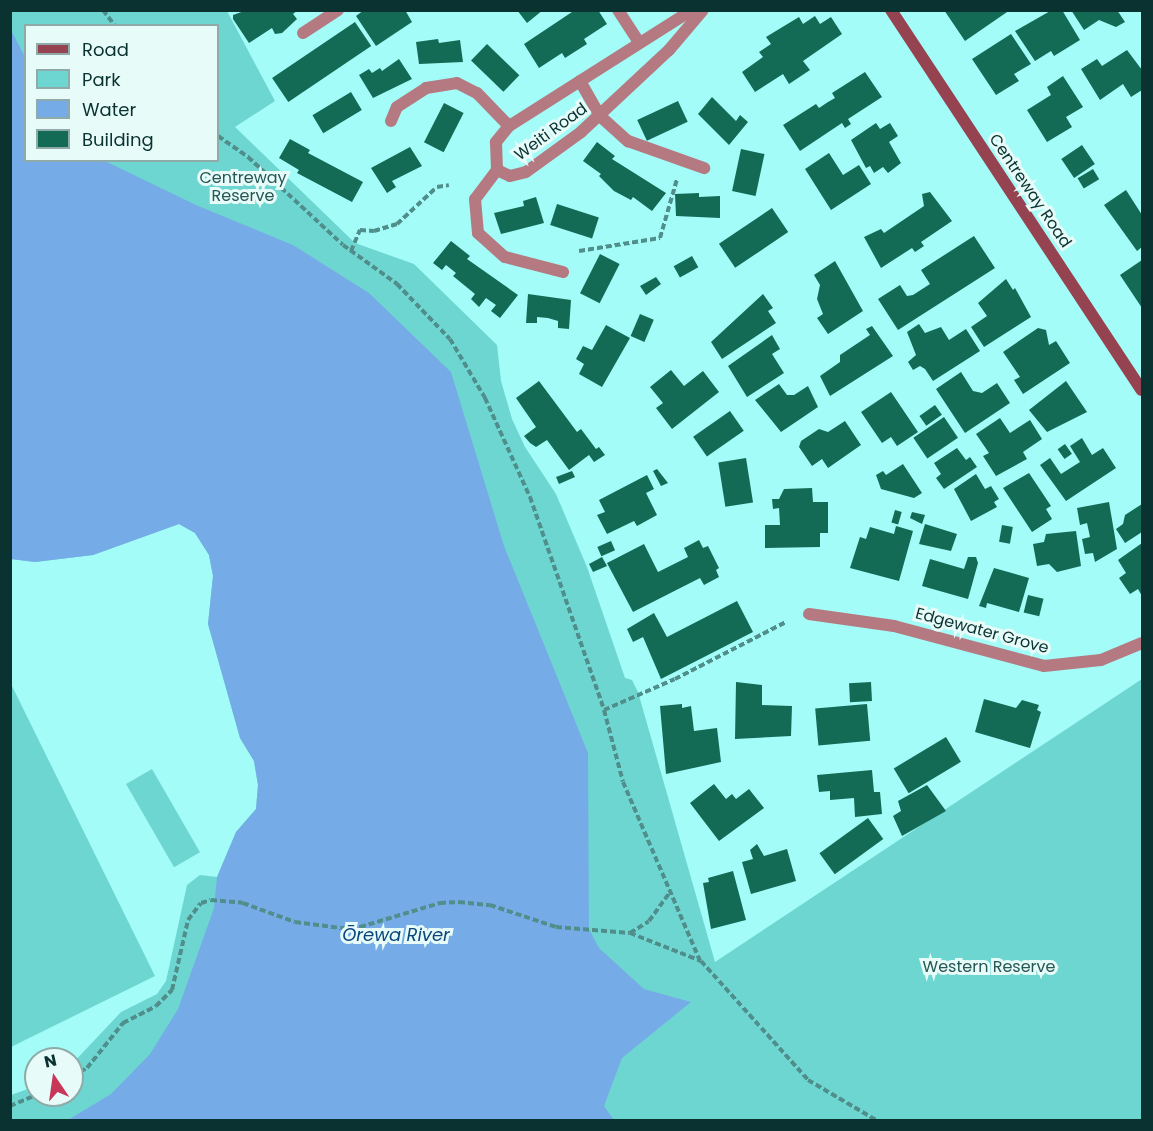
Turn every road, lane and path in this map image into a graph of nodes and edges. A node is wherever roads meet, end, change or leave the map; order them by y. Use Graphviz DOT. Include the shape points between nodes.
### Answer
graph roads {
  1 [pos="103,10"];
  2 [pos="338,10"];
  3 [pos="618,10"];
  4 [pos="692,10"];
  5 [pos="703,10"];
  6 [pos="891,10"];
  7 [pos="114,24"];
  8 [pos="303,33"];
  9 [pos="638,41"];
  10 [pos="580,81"];
  11 [pos="600,116"];
  12 [pos="391,121"];
  13 [pos="509,126"];
  14 [pos="219,137"];
  15 [pos="704,168"];
  16 [pos="497,170"];
  17 [pos="677,179"];
  18 [pos="449,185"];
  19 [pos="351,251"];
  20 [pos="579,251"];
  21 [pos="563,272"];
  22 [pos="1143,390"];
  23 [pos="809,614"];
  24 [pos="786,622"];
  25 [pos="1143,643"];
  26 [pos="604,710"];
  27 [pos="670,892"];
  28 [pos="630,933"];
  29 [pos="700,961"];
  30 [pos="84,1070"];
  31 [pos="24,1100"];
  32 [pos="10,1106"];
  33 [pos="876,1120"];
  1 -- 7 [label="path"];
  2 -- 8 [label="street"];
  3 -- 9 [label="street"];
  4 -- 9 [label="street, Weiti Road"];
  5 -- 11 [label="street, Weiti Road" via="669,50"];
  6 -- 22 [label="main road, Centreway Road"];
  9 -- 10 [label="street, Weiti Road"];
  10 -- 11 [label="street"];
  10 -- 13 [label="street, Weiti Road"];
  11 -- 15 [label="street" via="620,136 647,151"];
  11 -- 16 [label="street, Weiti Road" via="534,168 510,176"];
  12 -- 13 [label="street" via="397,107 426,88 457,83 477,93"];
  13 -- 16 [label="street, Weiti Road" via="496,142"];
  14 -- 19 [label="path" via="248,157"];
  16 -- 21 [label="street" via="475,199 478,233 505,257"];
  17 -- 20 [label="path" via="660,238"];
  18 -- 19 [label="path" via="437,187 397,224 374,231 360,230"];
  19 -- 26 [label="path" via="397,284 450,339 485,398 530,497"];
  23 -- 25 [label="street, Edgewater Grove" via="894,626 1044,666 1101,660"];
  24 -- 26 [label="path" via="675,680"];
  26 -- 27 [label="path" via="623,782"];
  27 -- 28 [label="path" via="649,921"];
  27 -- 29 [label="path"];
  28 -- 29 [label="path"];
  28 -- 30 [label="path" via="556,927 490,905 459,902 441,903 360,927 313,926 263,908 211,900 201,903 188,920 172,990 156,1006 123,1023"];
  29 -- 33 [label="path" via="808,1080"];
  31 -- 32 [label="path"];
}
